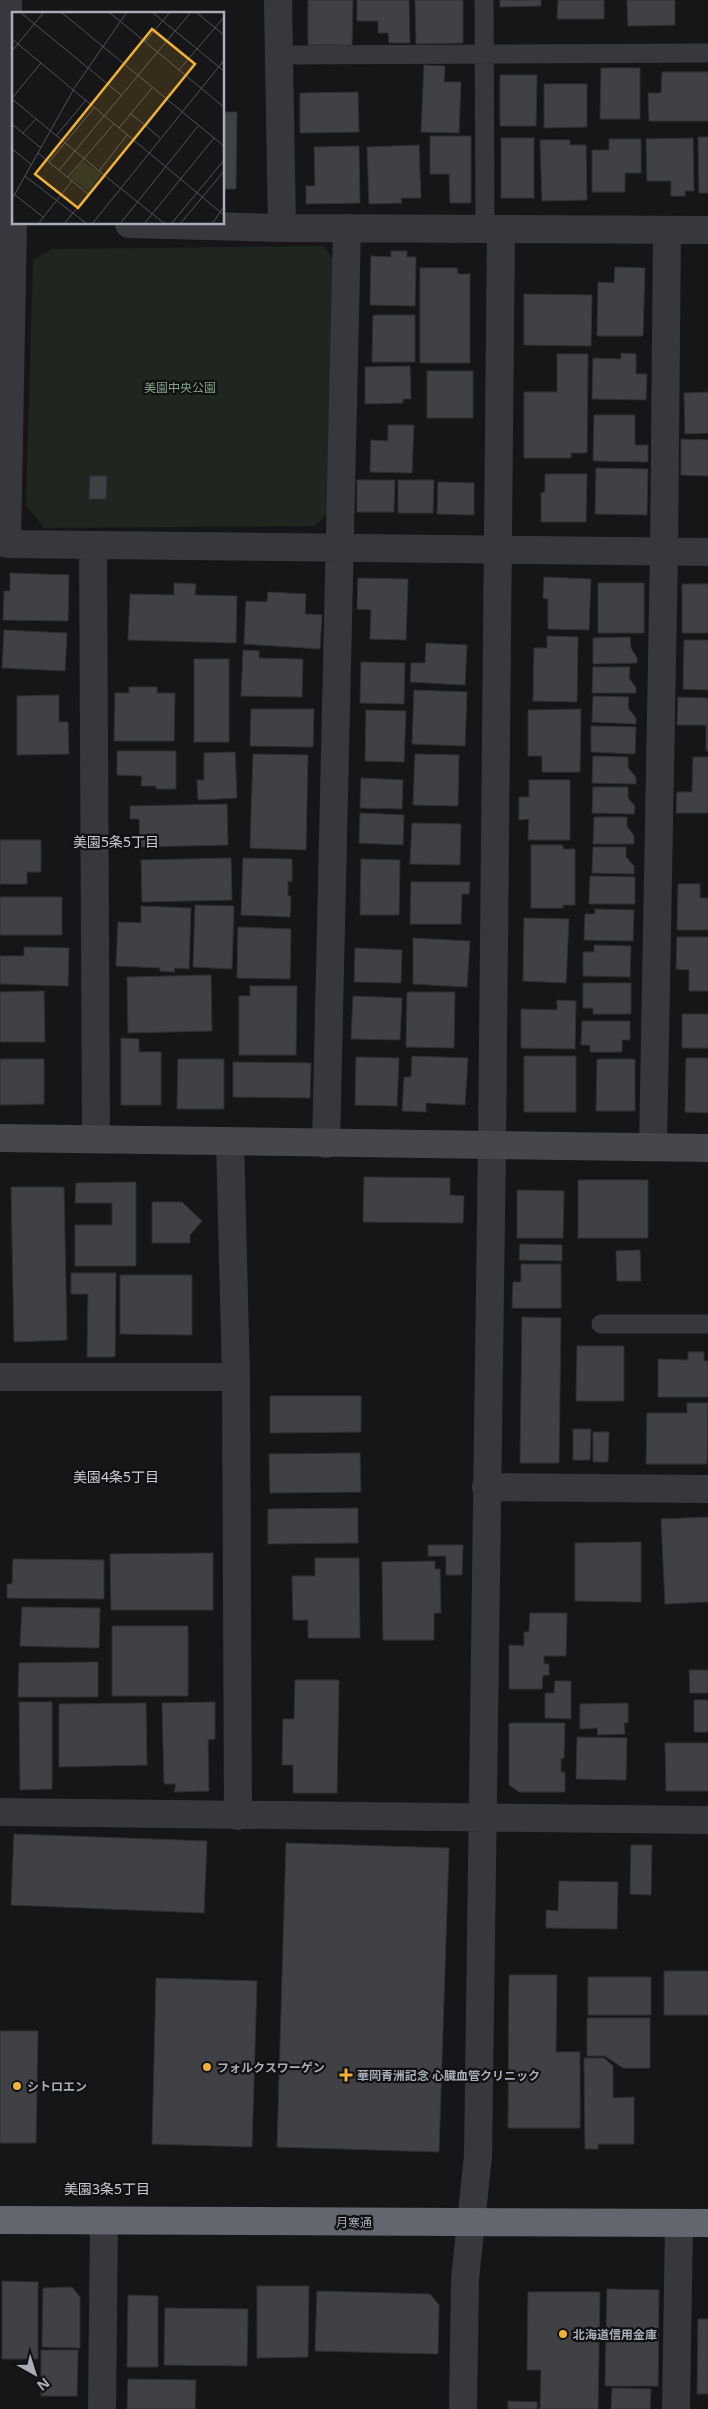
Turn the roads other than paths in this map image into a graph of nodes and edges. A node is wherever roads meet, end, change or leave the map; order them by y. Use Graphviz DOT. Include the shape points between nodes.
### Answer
graph roads {
  1 [pos="8,0"];
  2 [pos="278,0"];
  3 [pos="484,0"];
  4 [pos="484,53"];
  5 [pos="708,54"];
  6 [pos="279,55"];
  7 [pos="12,177"];
  8 [pos="13,225"];
  9 [pos="167,225"];
  10 [pos="282,228"];
  11 [pos="347,228"];
  12 [pos="493,229"];
  13 [pos="667,230"];
  14 [pos="708,230"];
  15 [pos="4,544"];
  16 [pos="93,546"];
  17 [pos="341,548"];
  18 [pos="498,551"];
  19 [pos="664,552"];
  20 [pos="708,552"];
  21 [pos="0,1138"];
  22 [pos="96,1139"];
  23 [pos="230,1141"];
  24 [pos="326,1144"];
  25 [pos="492,1144"];
  26 [pos="653,1147"];
  27 [pos="708,1148"];
  28 [pos="601,1324"];
  29 [pos="708,1324"];
  30 [pos="0,1377"];
  31 [pos="236,1377"];
  32 [pos="486,1487"];
  33 [pos="708,1489"];
  34 [pos="0,1812"];
  35 [pos="238,1816"];
  36 [pos="481,1819"];
  37 [pos="708,1820"];
  38 [pos="0,2220"];
  39 [pos="104,2221"];
  40 [pos="470,2223"];
  41 [pos="679,2223"];
  42 [pos="708,2223"];
  43 [pos="102,2409"];
  44 [pos="463,2409"];
  45 [pos="676,2409"];
  1 -- 7 [label="street"];
  2 -- 6 [label="street"];
  3 -- 4 [label="lane"];
  4 -- 5 [label="lane"];
  4 -- 6 [label="lane"];
  4 -- 12 [label="lane"];
  6 -- 10 [label="street"];
  8 -- 15 [label="street"];
  9 -- 10 [label="street"];
  10 -- 11 [label="street"];
  11 -- 12 [label="street"];
  11 -- 17 [label="street"];
  12 -- 13 [label="street"];
  12 -- 18 [label="street"];
  13 -- 14 [label="street"];
  13 -- 19 [label="street"];
  15 -- 16 [label="street"];
  16 -- 17 [label="street"];
  16 -- 22 [label="street"];
  17 -- 18 [label="street"];
  17 -- 24 [label="street"];
  18 -- 19 [label="street"];
  18 -- 25 [label="street"];
  19 -- 20 [label="street"];
  19 -- 26 [label="street"];
  21 -- 22 [label="street"];
  22 -- 23 [label="street"];
  23 -- 24 [label="street"];
  23 -- 31 [label="street"];
  24 -- 25 [label="street"];
  25 -- 26 [label="street"];
  25 -- 32 [label="street"];
  26 -- 27 [label="street"];
  28 -- 29 [label="lane"];
  30 -- 31 [label="street"];
  31 -- 35 [label="street"];
  32 -- 33 [label="street"];
  32 -- 36 [label="street"];
  34 -- 35 [label="street"];
  35 -- 36 [label="street"];
  36 -- 37 [label="street"];
  36 -- 40 [label="street" via="478,2156"];
  38 -- 39 [label="highway, 月寒通"];
  39 -- 40 [label="highway, 月寒通"];
  39 -- 43 [label="street"];
  40 -- 41 [label="highway, 月寒通"];
  40 -- 44 [label="street" via="465,2279"];
  41 -- 42 [label="highway, 月寒通"];
  41 -- 45 [label="street"];
}
